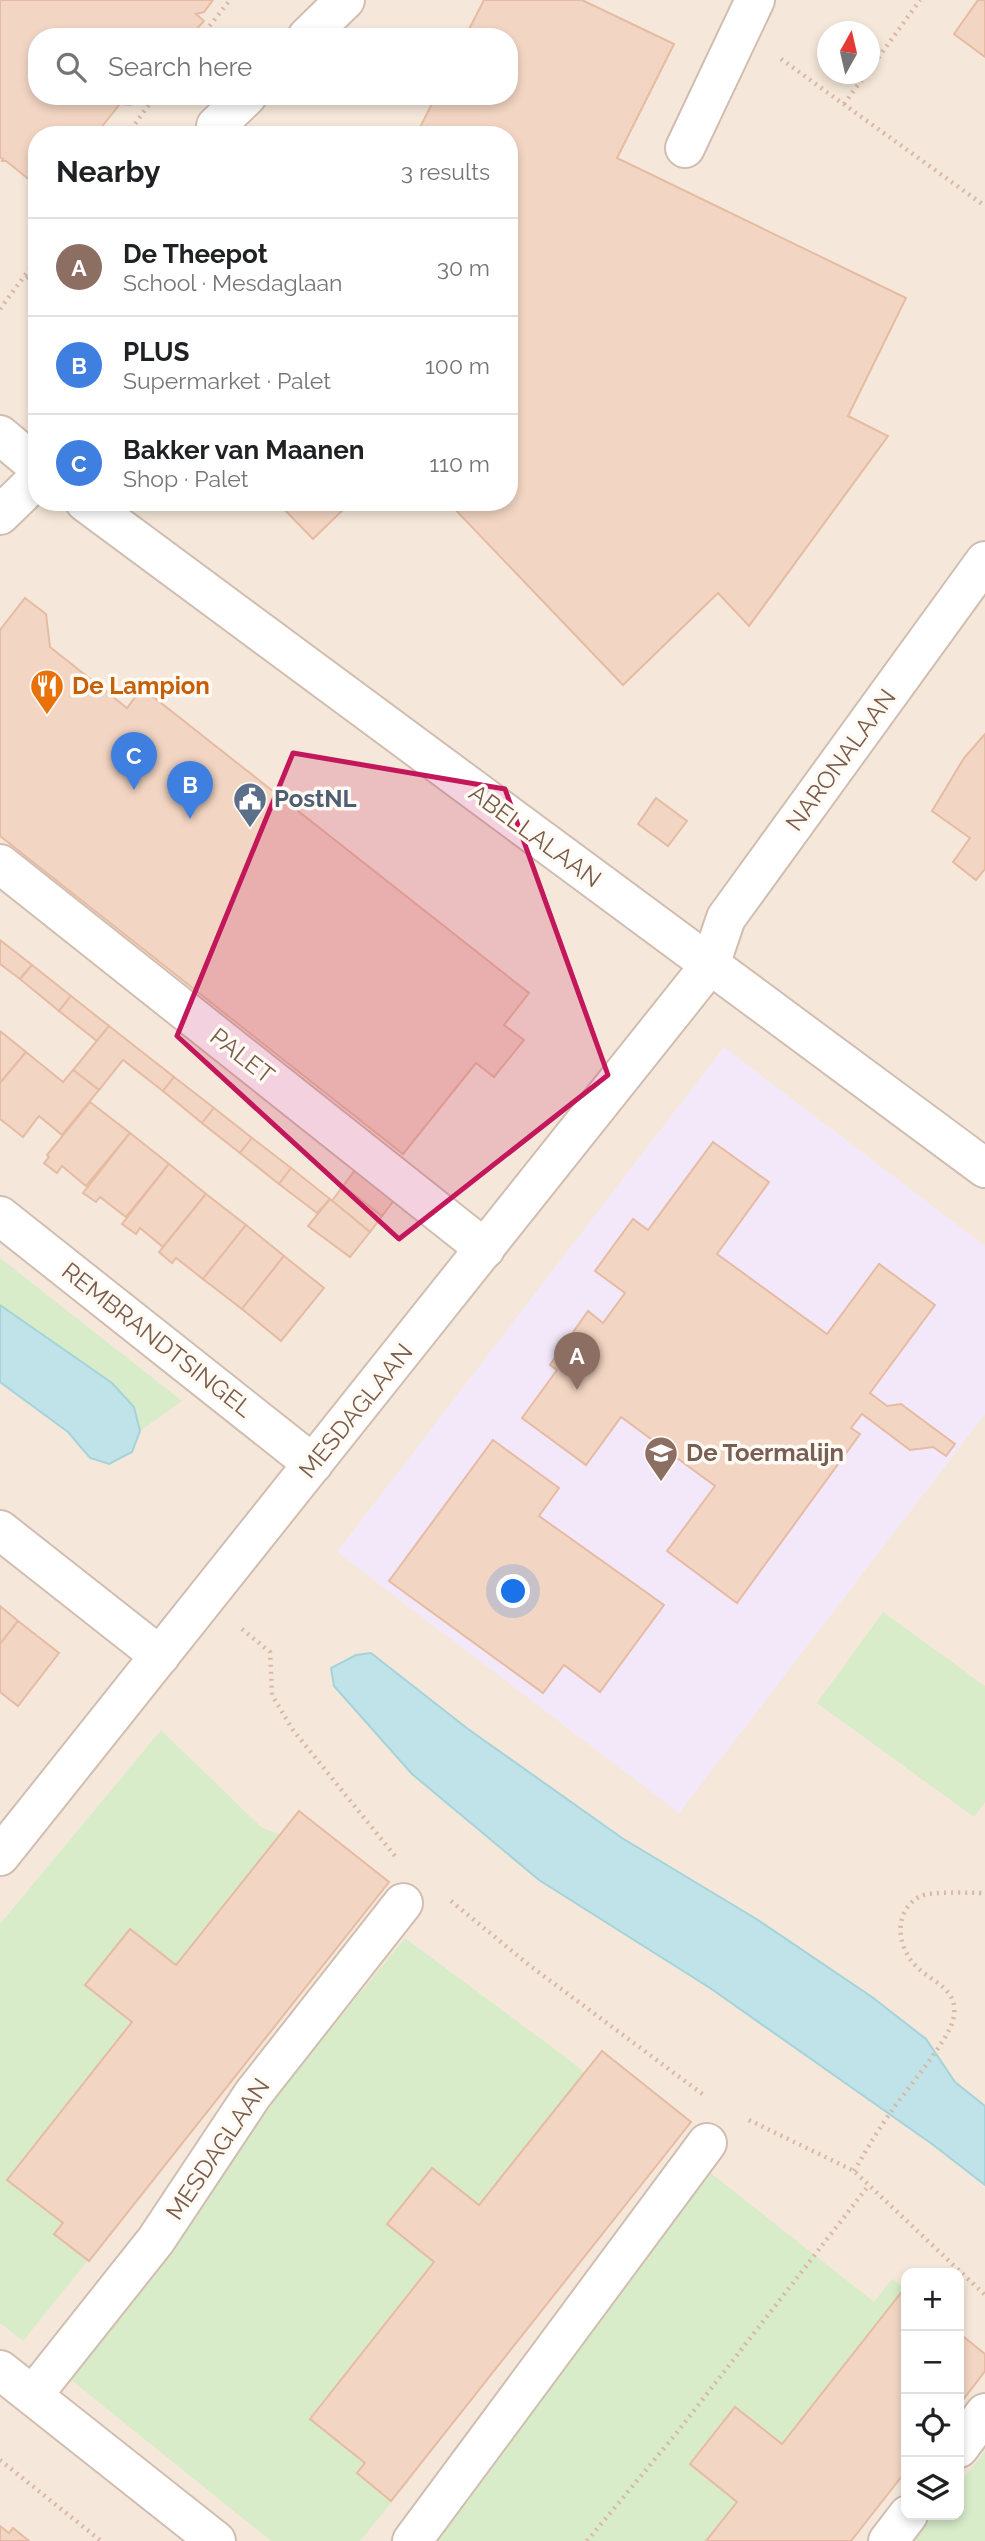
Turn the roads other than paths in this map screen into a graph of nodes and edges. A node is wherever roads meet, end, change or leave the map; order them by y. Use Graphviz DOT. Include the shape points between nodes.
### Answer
graph roads {
  1 [pos="345,0"];
  2 [pos="748,15"];
  3 [pos="316,28"];
  4 [pos="238,105"];
  5 [pos="216,126"];
  6 [pos="685,148"];
  7 [pos="0,435"];
  8 [pos="28,458"];
  9 [pos="28,489"];
  10 [pos="97,511"];
  11 [pos="0,515"];
  12 [pos="985,561"];
  13 [pos="0,864"];
  14 [pos="710,965"];
  15 [pos="985,1168"];
  16 [pos="0,1216"];
  17 [pos="485,1249"];
  18 [pos="313,1464"];
  19 [pos="0,1530"];
  20 [pos="160,1656"];
  21 [pos="0,1856"];
  22 [pos="403,1903"];
  23 [pos="707,2143"];
  24 [pos="0,2370"];
  25 [pos="33,2395"];
  26 [pos="985,2413"];
  27 [pos="964,2441"];
  28 [pos="904,2520"];
  29 [pos="216,2541"];
  30 [pos="412,2541"];
  31 [pos="888,2541"];
  1 -- 3 [label="street"];
  2 -- 6 [label="street"];
  4 -- 5 [label="street"];
  7 -- 8 [label="street"];
  9 -- 11 [label="street"];
  10 -- 14 [label="street, ABELLALAAN"];
  12 -- 14 [label="street, NARONALAAN" via="726,918"];
  13 -- 17 [label="street, PALET"];
  14 -- 15 [label="street, ABELLALAAN"];
  14 -- 17 [label="street, MESDAGLAAN"];
  16 -- 18 [label="street, REMBRANDTSINGEL"];
  17 -- 18 [label="street, MESDAGLAAN"];
  18 -- 20 [label="street, MESDAGLAAN"];
  19 -- 20 [label="street"];
  20 -- 21 [label="street, MESDAGLAAN"];
  22 -- 25 [label="street, MESDAGLAAN" via="253,2094 156,2240"];
  23 -- 30 [label="street"];
  24 -- 25 [label="street"];
  25 -- 29 [label="street"];
  26 -- 27 [label="street"];
  28 -- 31 [label="street"];
}
